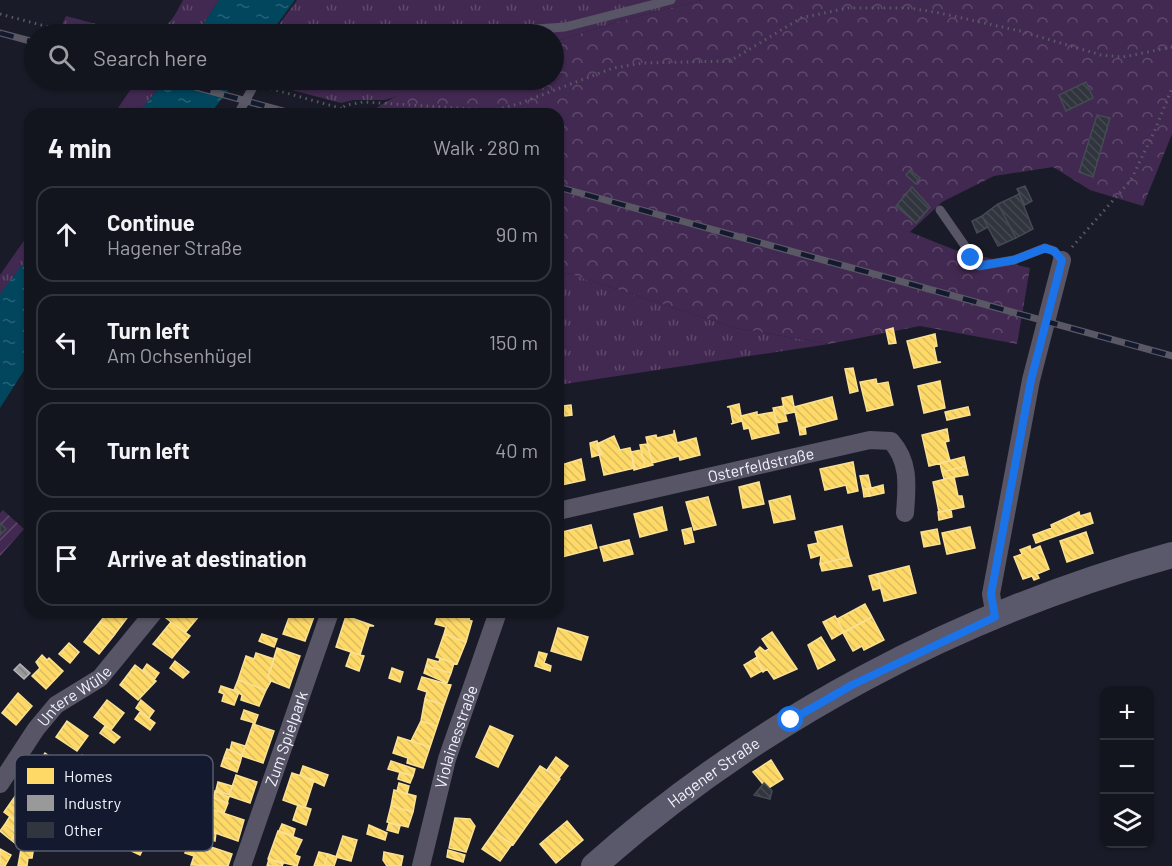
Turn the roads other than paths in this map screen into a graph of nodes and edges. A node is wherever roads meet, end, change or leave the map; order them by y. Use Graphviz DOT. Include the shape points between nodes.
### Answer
graph roads {
  1 [pos="671,0"];
  2 [pos="564,27"];
  3 [pos="253,90"];
  4 [pos="242,108"];
  5 [pos="940,210"];
  6 [pos="1062,260"];
  7 [pos="564,510"];
  8 [pos="905,513"];
  9 [pos="1172,555"];
  10 [pos="995,617"];
  11 [pos="149,618"];
  12 [pos="328,618"];
  13 [pos="496,618"];
  14 [pos="19,755"];
  15 [pos="15,761"];
  16 [pos="0,784"];
  17 [pos="242,866"];
  18 [pos="421,866"];
  19 [pos="594,866"];
  1 -- 2 [label="lane"];
  3 -- 4 [label="lane"];
  5 -- 6 [label="lane" via="979,266 1014,260 1045,248"];
  6 -- 10 [label="street" via="1040,340 991,594"];
  7 -- 8 [label="street, Osterfeldstraße" via="870,440 891,441 900,452 908,477"];
  9 -- 10 [label="main road, Hagener Straße"];
  10 -- 19 [label="main road, Hagener Straße" via="852,685 791,720 724,762"];
  11 -- 14 [label="street, Untere Wülle" via="100,678 56,705"];
  12 -- 17 [label="street, Zum Spielpark"];
  13 -- 18 [label="street, Violainesstraße" via="447,759"];
  15 -- 16 [label="street, Untere Wülle"];
}
